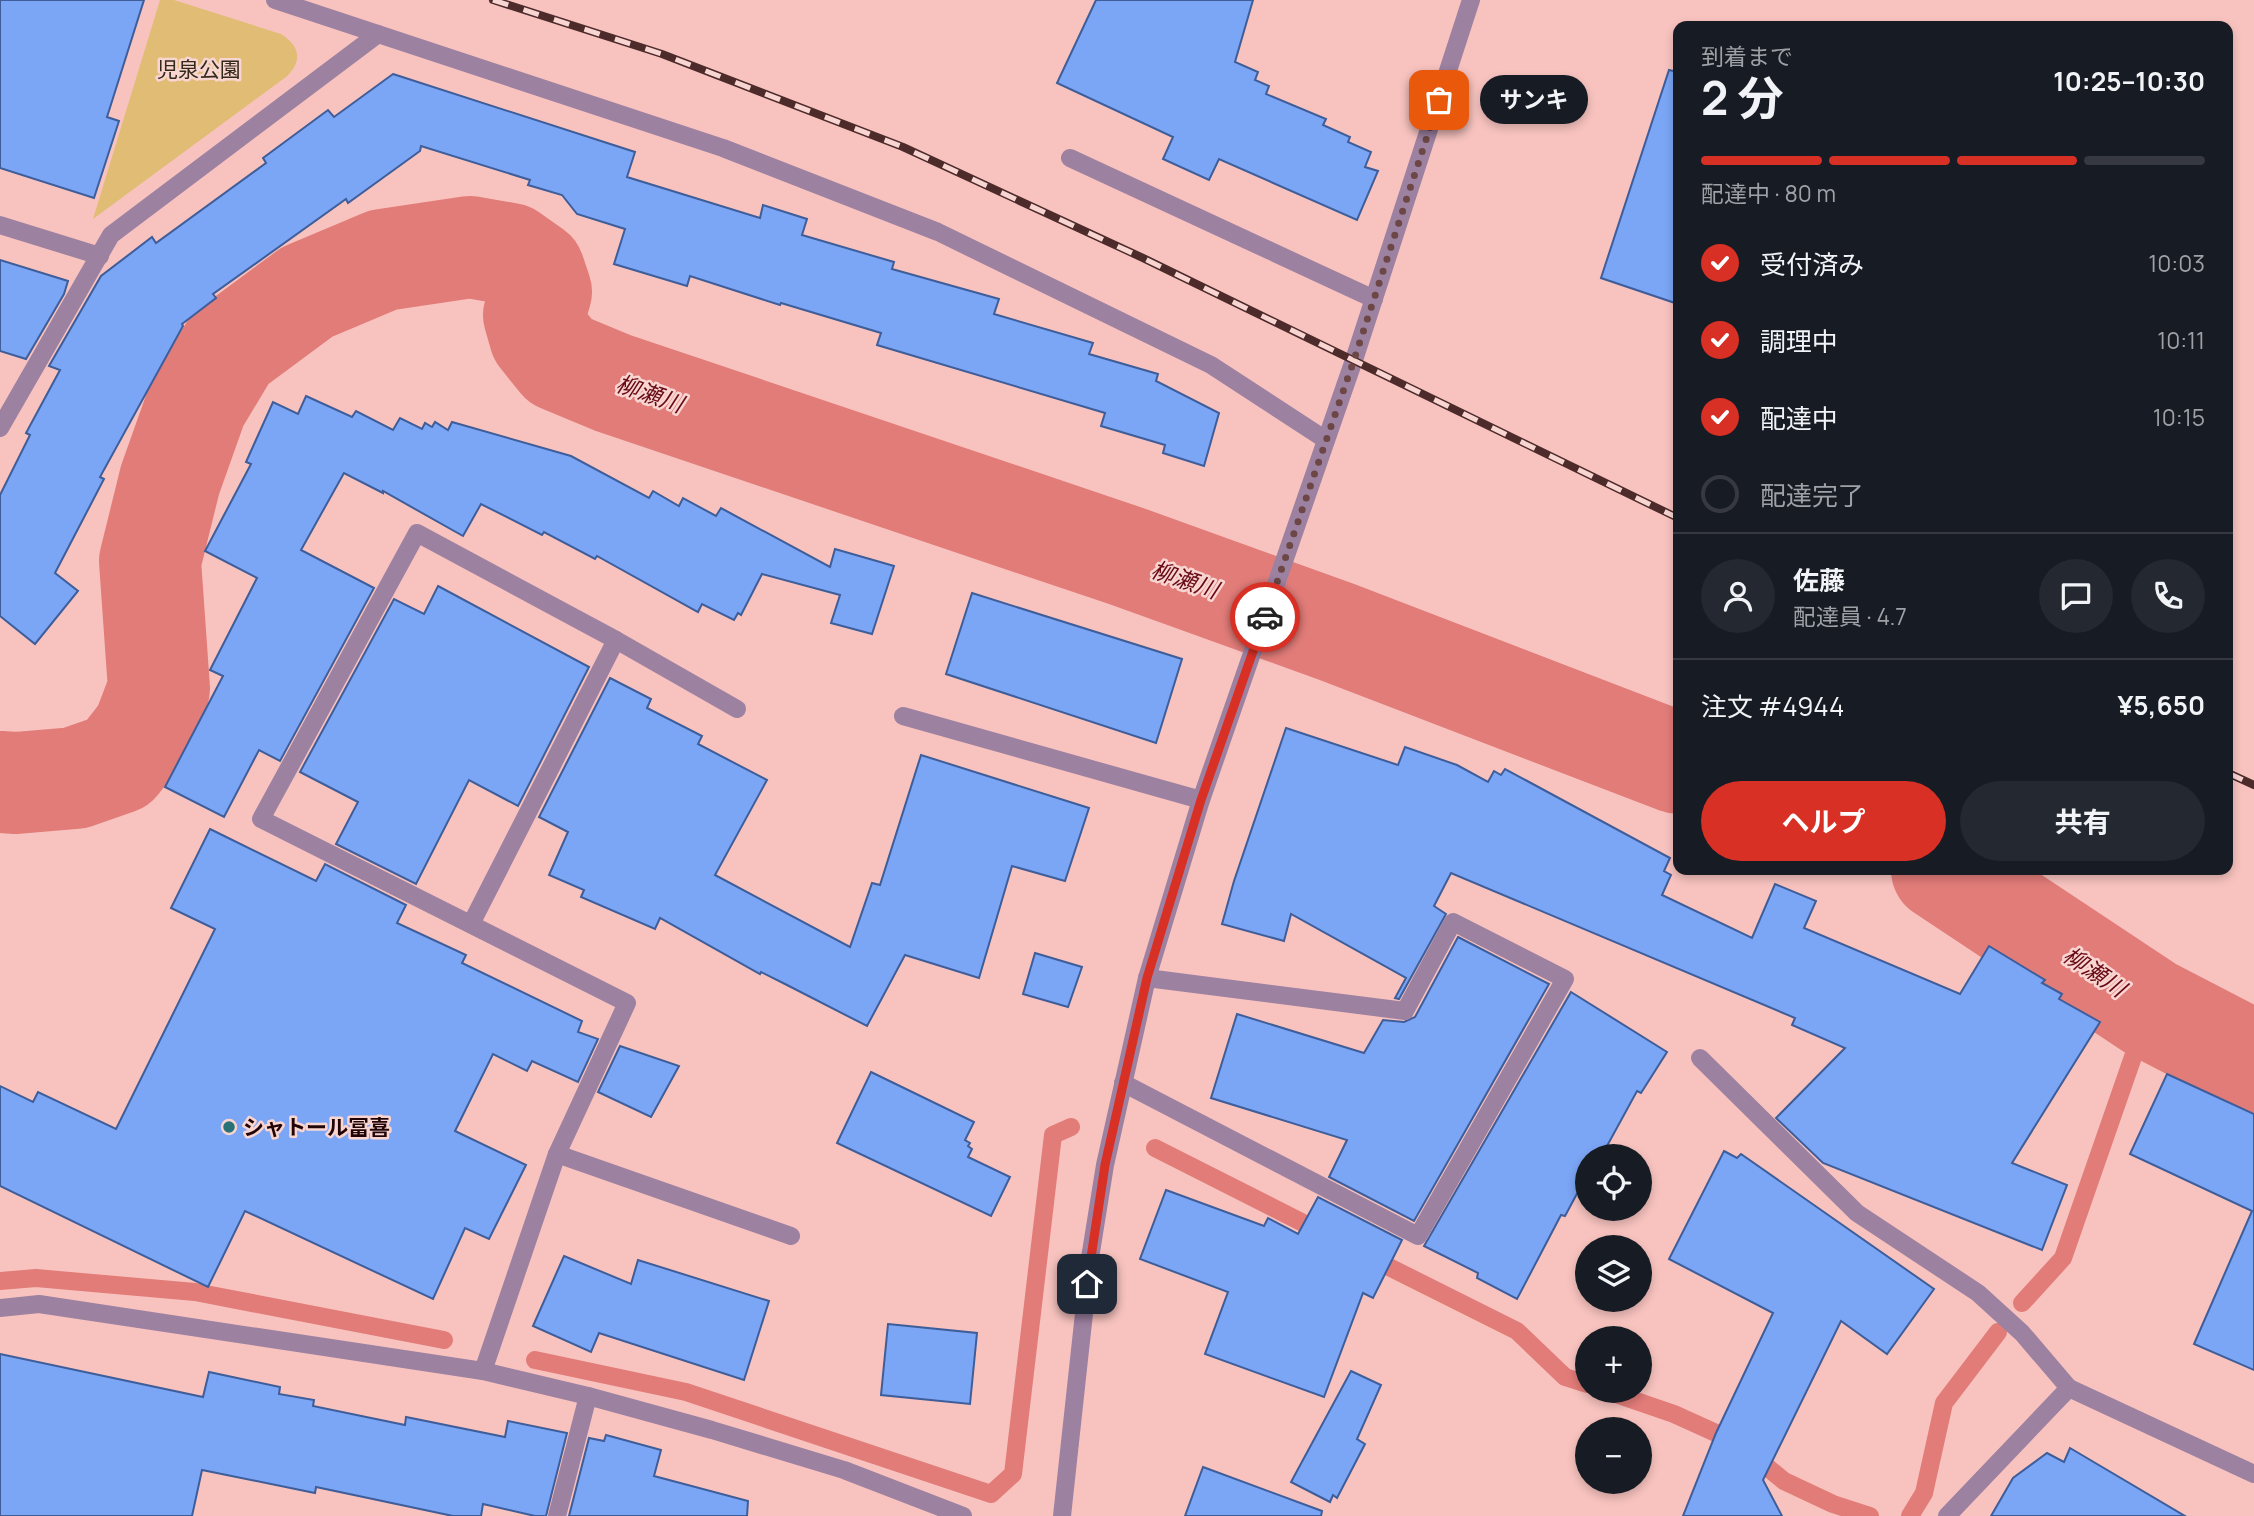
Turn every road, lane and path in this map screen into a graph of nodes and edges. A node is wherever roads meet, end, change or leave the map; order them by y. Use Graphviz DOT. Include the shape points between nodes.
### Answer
graph roads {
  1 [pos="275,0"];
  2 [pos="1471,0"];
  3 [pos="378,34"];
  4 [pos="1070,158"];
  5 [pos="0,225"];
  6 [pos="100,256"];
  7 [pos="1374,299"];
  8 [pos="0,428"];
  9 [pos="1326,440"];
  10 [pos="617,640"];
  11 [pos="737,709"];
  12 [pos="903,716"];
  13 [pos="1201,800"];
  14 [pos="471,924"];
  15 [pos="1147,978"];
  16 [pos="1700,1059"];
  17 [pos="1123,1083"];
  18 [pos="557,1154"];
  19 [pos="791,1236"];
  20 [pos="0,1308"];
  21 [pos="483,1371"];
  22 [pos="2068,1388"];
  23 [pos="588,1396"];
  24 [pos="2254,1474"];
  25 [pos="557,1516"];
  26 [pos="963,1516"];
  27 [pos="1062,1516"];
  28 [pos="1947,1516"];
  1 -- 3 [label="street"];
  2 -- 7 [label="street"];
  3 -- 6 [label="street" via="111,234"];
  3 -- 9 [label="street" via="723,148 938,232 1211,365"];
  4 -- 7 [label="street"];
  5 -- 6 [label="street"];
  6 -- 8 [label="street"];
  7 -- 9 [label="street"];
  9 -- 13 [label="street"];
  10 -- 11 [label="street"];
  10 -- 14 [label="street"];
  10 -- 14 [label="street" via="417,533 261,819"];
  12 -- 13 [label="street"];
  13 -- 15 [label="street"];
  14 -- 18 [label="street" via="626,1003"];
  15 -- 17 [label="street"];
  15 -- 17 [label="street" via="1405,1010 1453,922 1564,979 1418,1236"];
  16 -- 22 [label="street" via="1857,1213 1978,1293 2021,1333"];
  17 -- 27 [label="street" via="1090,1258"];
  18 -- 19 [label="street"];
  18 -- 21 [label="street"];
  20 -- 21 [label="street" via="39,1304"];
  21 -- 23 [label="street"];
  22 -- 24 [label="street"];
  22 -- 28 [label="street"];
  23 -- 25 [label="street"];
  23 -- 26 [label="street" via="844,1470"];
}
